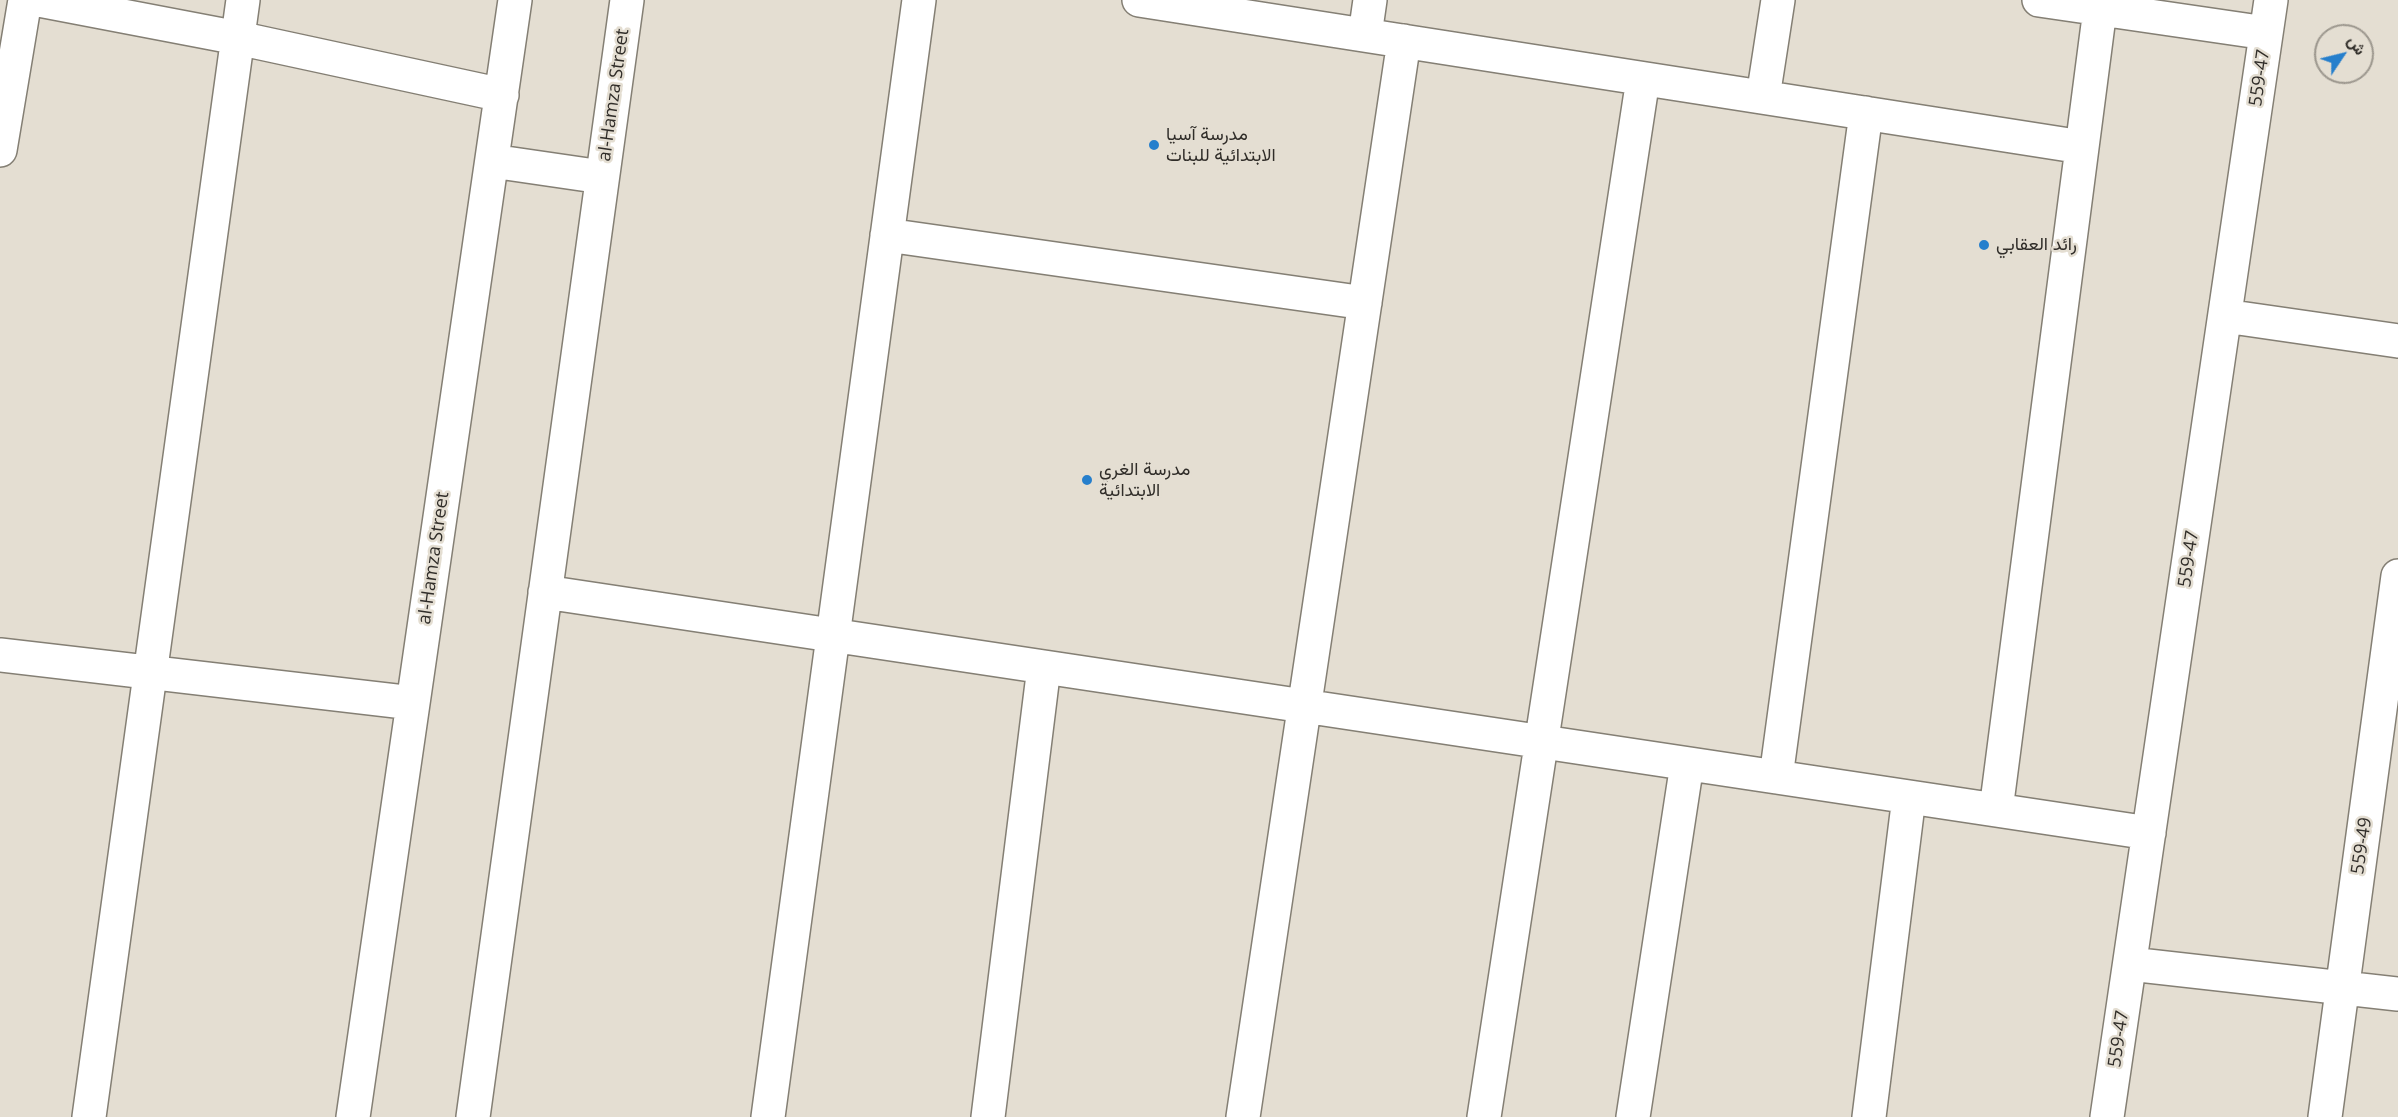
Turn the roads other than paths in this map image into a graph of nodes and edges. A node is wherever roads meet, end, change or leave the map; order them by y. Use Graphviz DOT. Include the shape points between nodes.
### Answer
graph roads {
  1 [pos="25,0"];
  2 [pos="39,0"];
  3 [pos="243,0"];
  4 [pos="515,0"];
  5 [pos="627,0"];
  6 [pos="919,0"];
  7 [pos="1370,0"];
  8 [pos="1778,0"];
  9 [pos="2039,0"];
  10 [pos="2271,0"];
  11 [pos="1147,1"];
  12 [pos="2100,9"];
  13 [pos="2266,33"];
  14 [pos="1365,35"];
  15 [pos="238,38"];
  16 [pos="1404,41"];
  17 [pos="1643,79"];
  18 [pos="501,95"];
  19 [pos="1763,98"];
  20 [pos="1866,113"];
  21 [pos="2082,147"];
  22 [pos="0,150"];
  23 [pos="492,161"];
  24 [pos="602,177"];
  25 [pos="887,235"];
  26 [pos="1365,303"];
  27 [pos="2224,316"];
  28 [pos="2398,340"];
  29 [pos="2398,576"];
  30 [pos="545,592"];
  31 [pos="833,635"];
  32 [pos="0,655"];
  33 [pos="1044,667"];
  34 [pos="150,672"];
  35 [pos="413,703"];
  36 [pos="1305,706"];
  37 [pos="1542,741"];
  38 [pos="1687,764"];
  39 [pos="1776,777"];
  40 [pos="1910,797"];
  41 [pos="1996,810"];
  42 [pos="2149,833"];
  43 [pos="2130,964"];
  44 [pos="2343,988"];
  45 [pos="2398,994"];
  46 [pos="89,1117"];
  47 [pos="353,1117"];
  48 [pos="473,1117"];
  49 [pos="768,1117"];
  50 [pos="988,1117"];
  51 [pos="1243,1117"];
  52 [pos="1484,1117"];
  53 [pos="1633,1117"];
  54 [pos="1869,1117"];
  55 [pos="2107,1117"];
  56 [pos="2325,1117"];
  1 -- 22 [label="street"];
  2 -- 15 [label="street"];
  3 -- 15 [label="street"];
  4 -- 18 [label="street, al-Hamza Street"];
  5 -- 24 [label="street, al-Hamza Street"];
  6 -- 25 [label="street"];
  7 -- 14 [label="street"];
  8 -- 19 [label="street"];
  9 -- 12 [label="street"];
  10 -- 13 [label="street, 559-47"];
  11 -- 14 [label="street"];
  12 -- 13 [label="street"];
  12 -- 21 [label="street"];
  13 -- 27 [label="street, 559-47"];
  14 -- 16 [label="street"];
  15 -- 18 [label="street"];
  15 -- 34 [label="street"];
  16 -- 17 [label="street"];
  16 -- 26 [label="street"];
  17 -- 19 [label="street"];
  17 -- 37 [label="street"];
  18 -- 23 [label="street, al-Hamza Street"];
  19 -- 20 [label="street"];
  20 -- 21 [label="street"];
  20 -- 39 [label="street"];
  21 -- 41 [label="street"];
  23 -- 24 [label="street"];
  23 -- 35 [label="street, al-Hamza Street"];
  24 -- 30 [label="street, al-Hamza Street"];
  25 -- 26 [label="street"];
  25 -- 31 [label="street"];
  26 -- 36 [label="street"];
  27 -- 28 [label="street"];
  27 -- 42 [label="street, 559-47"];
  29 -- 44 [label="street, 559-49"];
  30 -- 31 [label="street"];
  30 -- 48 [label="street, al-Hamza Street"];
  31 -- 33 [label="street"];
  31 -- 49 [label="street"];
  32 -- 34 [label="street"];
  33 -- 36 [label="street"];
  33 -- 50 [label="street"];
  34 -- 35 [label="street"];
  34 -- 46 [label="street"];
  35 -- 47 [label="street, al-Hamza Street"];
  36 -- 37 [label="street"];
  36 -- 51 [label="street"];
  37 -- 38 [label="street"];
  37 -- 52 [label="street"];
  38 -- 39 [label="street"];
  38 -- 53 [label="street"];
  39 -- 40 [label="street"];
  40 -- 41 [label="street"];
  40 -- 54 [label="street"];
  41 -- 42 [label="street"];
  42 -- 43 [label="street, 559-47"];
  43 -- 44 [label="street"];
  43 -- 55 [label="street, 559-47"];
  44 -- 45 [label="street"];
  44 -- 56 [label="street, 559-49"];
}
